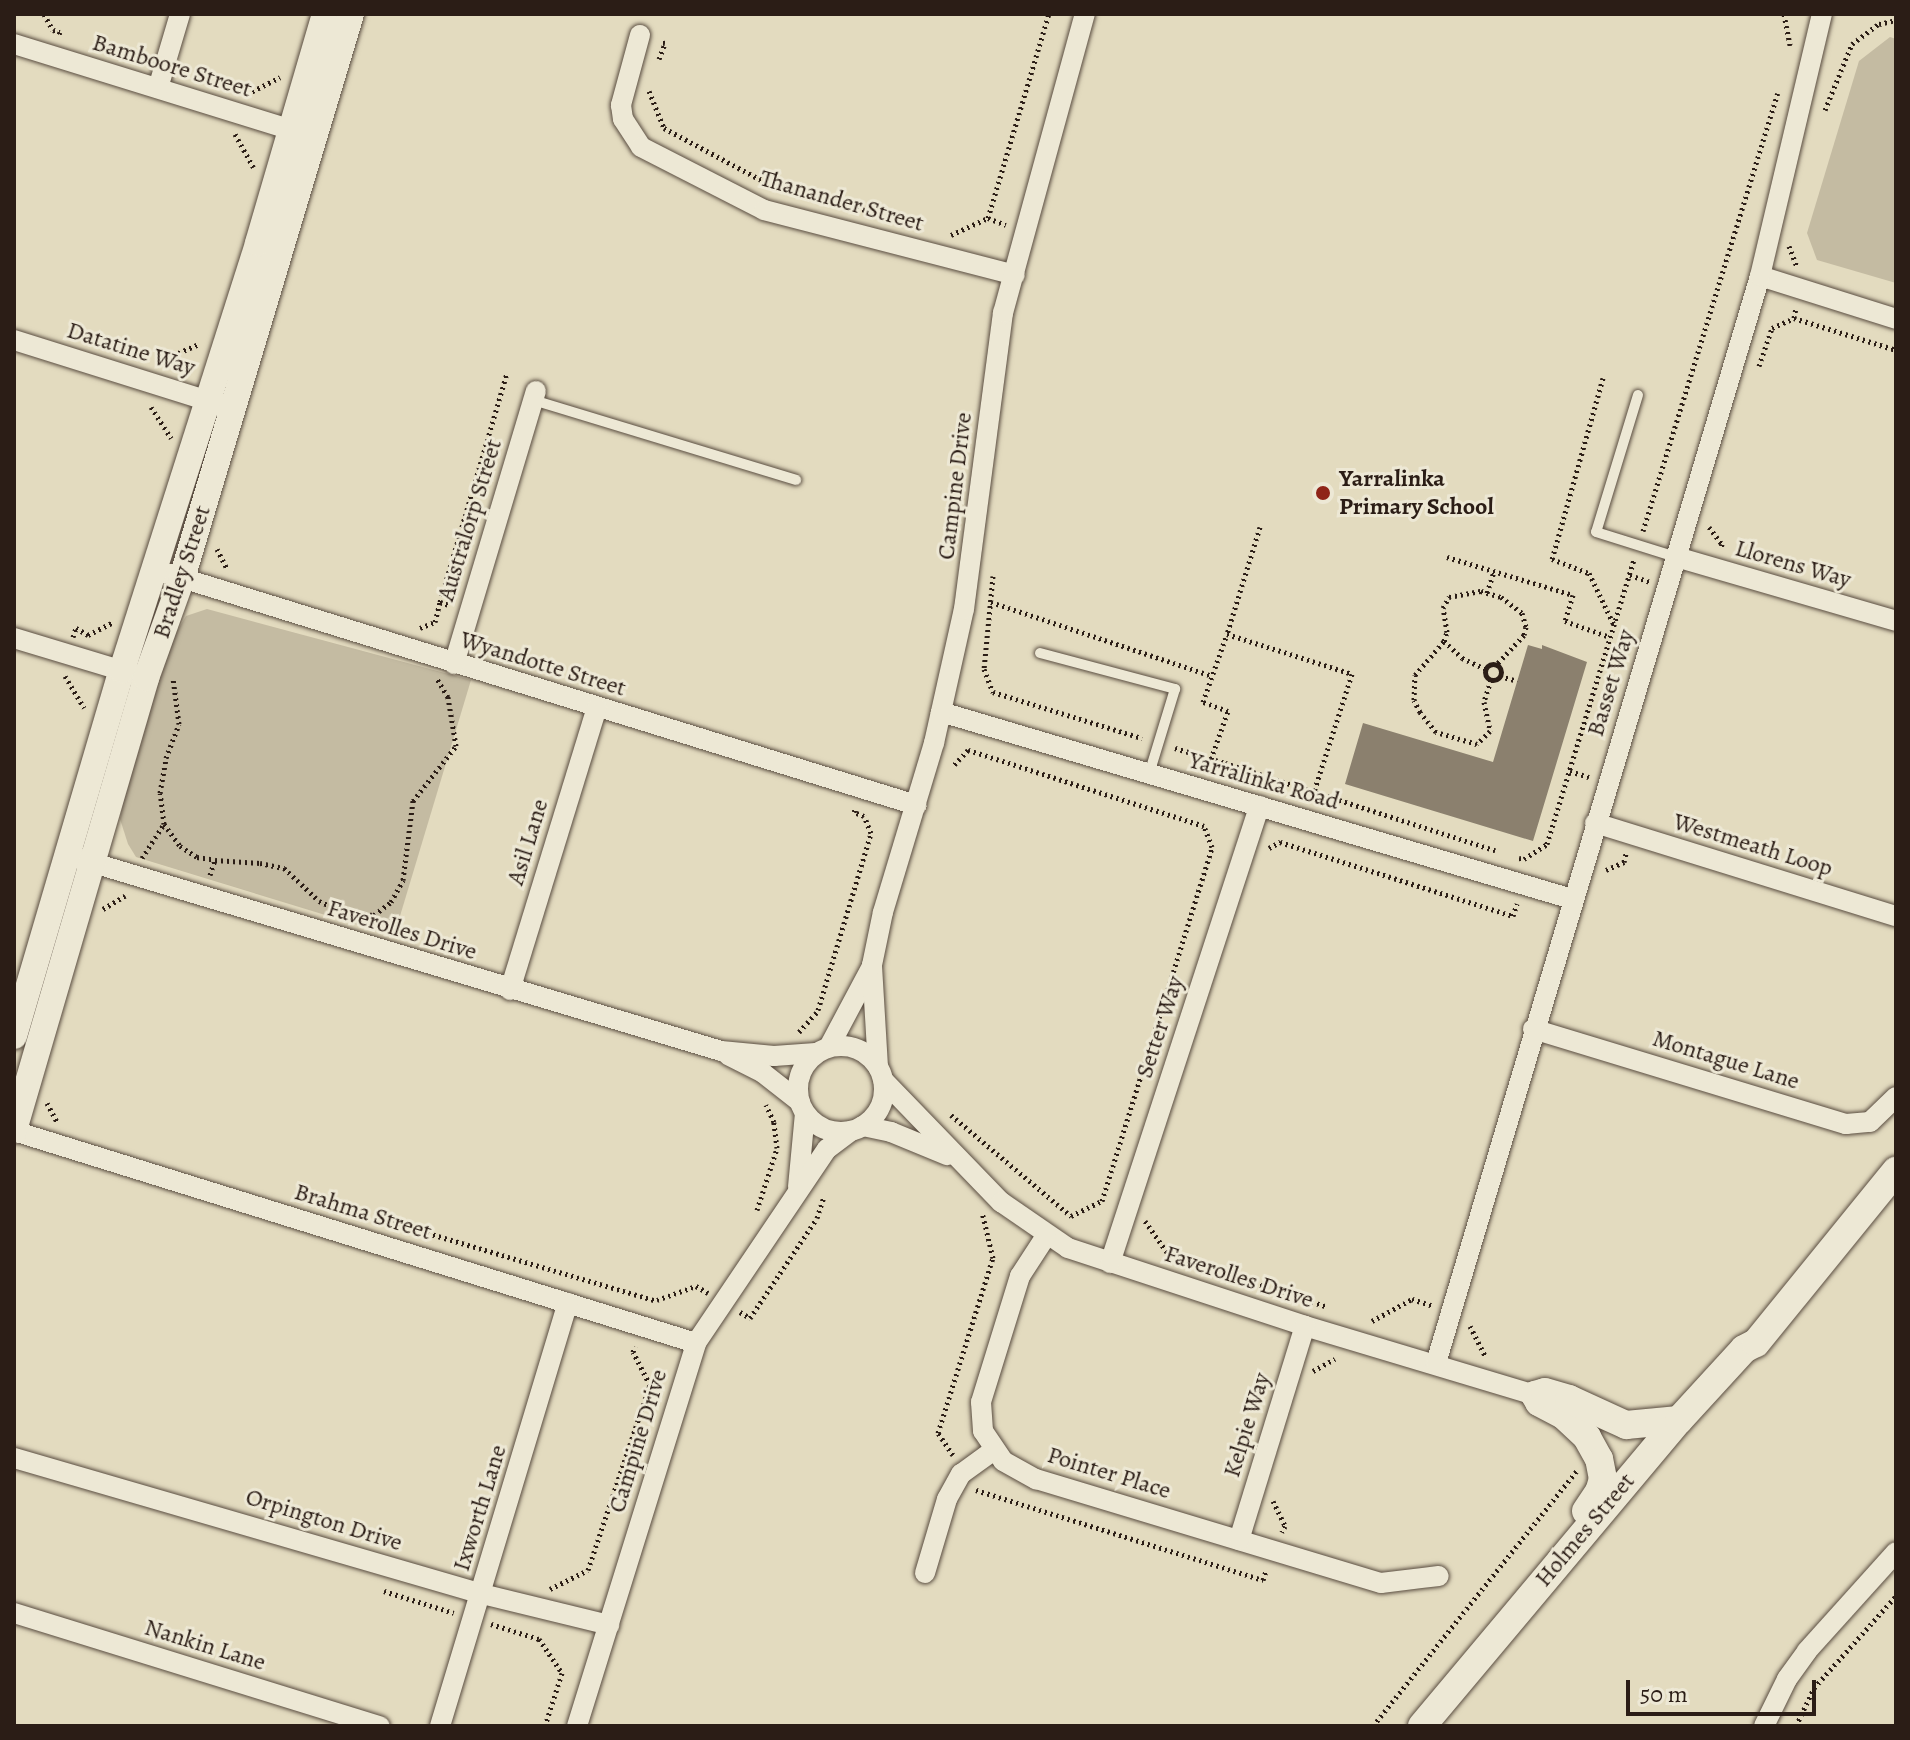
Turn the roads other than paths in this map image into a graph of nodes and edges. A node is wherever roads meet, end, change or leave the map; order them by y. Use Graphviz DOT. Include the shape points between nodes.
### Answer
graph roads {
  1 [pos="180,14"];
  2 [pos="325,14"];
  3 [pos="351,14"];
  4 [pos="1085,14"];
  5 [pos="1822,14"];
  6 [pos="640,35"];
  7 [pos="14,44"];
  8 [pos="158,88"];
  9 [pos="290,129"];
  10 [pos="316,137"];
  11 [pos="1015,275"];
  12 [pos="1760,276"];
  13 [pos="1896,319"];
  14 [pos="14,340"];
  15 [pos="534,395"];
  16 [pos="1638,395"];
  17 [pos="207,400"];
  18 [pos="233,409"];
  19 [pos="796,480"];
  20 [pos="1676,557"];
  21 [pos="156,570"];
  22 [pos="182,578"];
  23 [pos="1896,621"];
  24 [pos="14,638"];
  25 [pos="1040,653"];
  26 [pos="454,664"];
  27 [pos="134,674"];
  28 [pos="597,708"];
  29 [pos="941,712"];
  30 [pos="1149,774"];
  31 [pos="916,805"];
  32 [pos="1259,806"];
  33 [pos="1595,823"];
  34 [pos="80,859"];
  35 [pos="1572,899"];
  36 [pos="1896,916"];
  37 [pos="872,965"];
  38 [pos="510,990"];
  39 [pos="1533,1029"];
  40 [pos="14,1036"];
  41 [pos="823,1050"];
  42 [pos="721,1051"];
  43 [pos="880,1073"];
  44 [pos="1896,1097"];
  45 [pos="803,1107"];
  46 [pos="857,1128"];
  47 [pos="14,1130"];
  48 [pos="954,1157"];
  49 [pos="1896,1171"];
  50 [pos="797,1195"];
  51 [pos="1046,1236"];
  52 [pos="1110,1263"];
  53 [pos="568,1303"];
  54 [pos="1305,1326"];
  55 [pos="696,1343"];
  56 [pos="1756,1343"];
  57 [pos="1436,1363"];
  58 [pos="1535,1395"];
  59 [pos="1679,1420"];
  60 [pos="993,1451"];
  61 [pos="18,1456"];
  62 [pos="1239,1540"];
  63 [pos="1896,1552"];
  64 [pos="925,1573"];
  65 [pos="1439,1576"];
  66 [pos="482,1594"];
  67 [pos="14,1613"];
  68 [pos="609,1625"];
  69 [pos="1465,1673"];
  70 [pos="380,1726"];
  71 [pos="440,1726"];
  72 [pos="577,1726"];
  73 [pos="1422,1726"];
  74 [pos="1437,1726"];
  75 [pos="1764,1726"];
  1 -- 8 [label="street"];
  2 -- 9 [label="street, Bradley Street"];
  3 -- 10 [label="street, Bradley Street"];
  4 -- 11 [label="street, Campine Drive"];
  5 -- 12 [label="street, Basset Way"];
  6 -- 11 [label="street, Thanander Street" via="621,105 623,119 641,147 764,210"];
  7 -- 8 [label="street, Bamboore Street"];
  8 -- 9 [label="street, Bamboore Street" via="237,124"];
  9 -- 10 [label="street, Bamboore Street"];
  9 -- 17 [label="street, Bradley Street"];
  10 -- 18 [label="street, Bradley Street"];
  11 -- 29 [label="street, Campine Drive" via="1003,313 964,609"];
  12 -- 13 [label="street"];
  12 -- 20 [label="street, Basset Way"];
  14 -- 17 [label="street, Datatine Way"];
  15 -- 19 [label="lane"];
  15 -- 26 [label="street, Australorp Street"];
  16 -- 20 [label="lane" via="1596,532"];
  17 -- 18 [label="street, Datatine Way"];
  17 -- 21 [label="street, Bradley Street"];
  18 -- 22 [label="street, Bradley Street"];
  20 -- 23 [label="street, Llorens Way"];
  20 -- 33 [label="street, Basset Way"];
  21 -- 22 [label="street, Wyandotte Street"];
  21 -- 27 [label="street, Bradley Street"];
  22 -- 26 [label="street, Wyandotte Street"];
  22 -- 27 [label="street, Bradley Street"];
  24 -- 27 [label="street"];
  25 -- 30 [label="lane" via="1175,689"];
  26 -- 28 [label="street, Wyandotte Street"];
  27 -- 34 [label="street, Bradley Street"];
  28 -- 31 [label="street, Wyandotte Street"];
  28 -- 38 [label="street, Asil Lane"];
  29 -- 30 [label="street, Yarralinka Road"];
  29 -- 31 [label="street, Campine Drive"];
  30 -- 32 [label="street, Yarralinka Road"];
  31 -- 37 [label="street, Campine Drive"];
  32 -- 35 [label="street, Yarralinka Road"];
  32 -- 52 [label="street, Setter Way"];
  33 -- 35 [label="street, Basset Way"];
  33 -- 36 [label="street, Westmeath Loop"];
  34 -- 38 [label="street, Faverolles Drive"];
  34 -- 40 [label="street, Bradley Street"];
  34 -- 47 [label="street, Bradley Street"];
  35 -- 39 [label="street, Basset Way"];
  37 -- 41 [label="street, Campine Drive"];
  37 -- 43 [label="street, Campine Drive"];
  38 -- 42 [label="street, Faverolles Drive"];
  39 -- 44 [label="street, Montague Lane" via="1846,1124 1870,1122"];
  39 -- 57 [label="street, Basset Way"];
  41 -- 42 [label="street, Faverolles Drive" via="774,1056"];
  41 -- 43 [label="street" via="858,1049"];
  41 -- 45 [label="street" via="799,1077"];
  42 -- 45 [label="street, Faverolles Drive" via="763,1073"];
  43 -- 46 [label="street" via="880,1106"];
  43 -- 48 [label="street, Faverolles Drive"];
  45 -- 46 [label="street" via="824,1128"];
  45 -- 50 [label="street, Campine Drive"];
  46 -- 48 [label="street, Faverolles Drive" via="891,1132"];
  46 -- 50 [label="street, Campine Drive" via="827,1149"];
  47 -- 53 [label="street, Brahma Street"];
  48 -- 51 [label="street, Faverolles Drive"];
  49 -- 56 [label="main road, Holmes Street"];
  50 -- 55 [label="street, Campine Drive"];
  51 -- 52 [label="street, Faverolles Drive"];
  51 -- 60 [label="street" via="1020,1276 981,1402 983,1431"];
  52 -- 54 [label="street, Faverolles Drive"];
  53 -- 55 [label="street, Brahma Street"];
  53 -- 66 [label="street, Ixworth Lane"];
  54 -- 57 [label="street, Faverolles Drive"];
  54 -- 62 [label="street, Kelpie Way"];
  55 -- 68 [label="street, Campine Drive"];
  56 -- 59 [label="main road, Holmes Street" via="1744,1349"];
  56 -- 74 [label="main road, Holmes Street" via="1754,1357 1675,1453"];
  57 -- 58 [label="street, Faverolles Drive"];
  58 -- 59 [label="main road" via="1545,1392 1569,1399 1626,1425"];
  58 -- 69 [label="main road" via="1587,1437 1603,1479 1571,1530 1486,1623"];
  59 -- 69 [label="main road, Holmes Street"];
  60 -- 62 [label="street, Pointer Place" via="1036,1479"];
  60 -- 64 [label="street" via="963,1472 947,1499"];
  61 -- 66 [label="street, Orpington Drive"];
  62 -- 65 [label="street, Pointer Place" via="1381,1583"];
  63 -- 75 [label="street" via="1807,1651"];
  66 -- 68 [label="street, Orpington Drive"];
  66 -- 71 [label="street, Ixworth Lane"];
  67 -- 70 [label="street, Nankin Lane"];
  68 -- 72 [label="street, Campine Drive"];
  69 -- 73 [label="main road, Holmes Street"];
}
